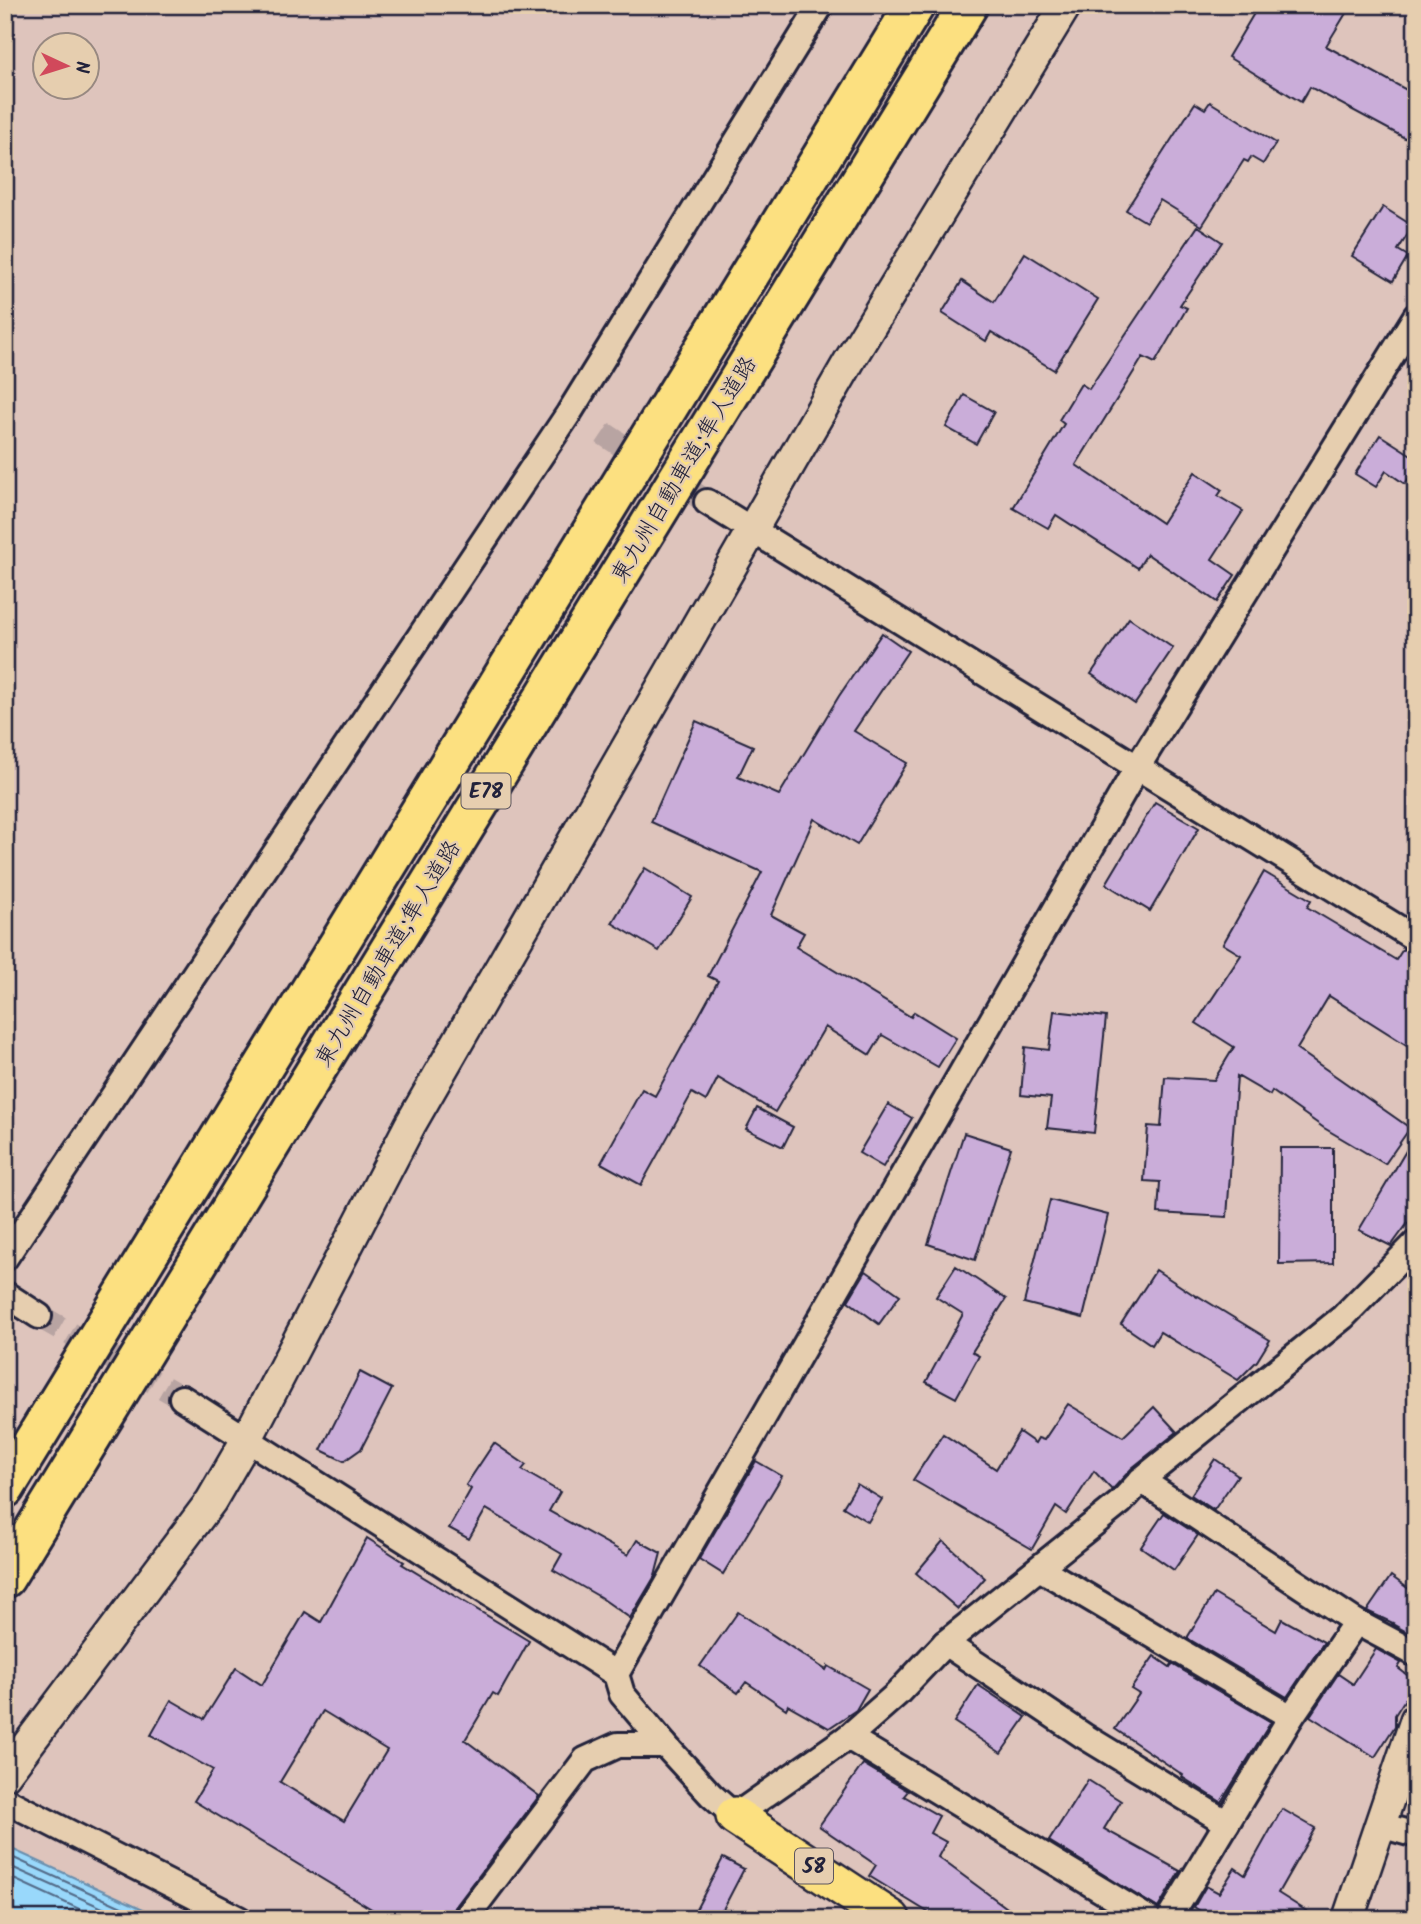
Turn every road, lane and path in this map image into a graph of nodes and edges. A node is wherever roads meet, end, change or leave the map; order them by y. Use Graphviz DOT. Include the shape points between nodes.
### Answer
graph roads {
  1 [pos="821,5"];
  2 [pos="915,5"];
  3 [pos="968,5"];
  4 [pos="1066,5"];
  5 [pos="1416,316"];
  6 [pos="707,502"];
  7 [pos="751,530"];
  8 [pos="1138,766"];
  9 [pos="1416,939"];
  10 [pos="1416,1243"];
  11 [pos="5,1258"];
  12 [pos="5,1294"];
  13 [pos="38,1315"];
  14 [pos="182,1398"];
  15 [pos="247,1439"];
  16 [pos="1141,1480"];
  17 [pos="5,1488"];
  18 [pos="1041,1569"];
  19 [pos="5,1578"];
  20 [pos="1356,1622"];
  21 [pos="946,1643"];
  22 [pos="1416,1654"];
  23 [pos="616,1674"];
  24 [pos="1291,1717"];
  25 [pos="1416,1719"];
  26 [pos="848,1737"];
  27 [pos="665,1745"];
  28 [pos="5,1775"];
  29 [pos="5,1800"];
  30 [pos="735,1816"];
  31 [pos="1227,1823"];
  32 [pos="1380,1825"];
  33 [pos="1416,1835"];
  34 [pos="239,1919"];
  35 [pos="465,1919"];
  36 [pos="891,1919"];
  37 [pos="1149,1919"];
  38 [pos="1169,1919"];
  39 [pos="1348,1919"];
  1 -- 11 [label="street" via="569,413"];
  2 -- 17 [label="highway, 東九州自動車道;隼人道路 / E78"];
  3 -- 19 [label="highway, 東九州自動車道;隼人道路 / E78"];
  4 -- 7 [label="street"];
  5 -- 8 [label="street"];
  6 -- 7 [label="street"];
  7 -- 8 [label="street"];
  7 -- 15 [label="street" via="410,1125"];
  8 -- 9 [label="street"];
  8 -- 23 [label="street"];
  10 -- 16 [label="street" via="1343,1317"];
  12 -- 13 [label="street"];
  14 -- 15 [label="street"];
  15 -- 23 [label="street"];
  15 -- 28 [label="street" via="211,1501"];
  16 -- 18 [label="street"];
  16 -- 20 [label="street"];
  18 -- 21 [label="street"];
  18 -- 24 [label="street"];
  20 -- 22 [label="street"];
  20 -- 24 [label="street"];
  21 -- 26 [label="street"];
  21 -- 31 [label="street" via="1084,1736"];
  23 -- 27 [label="street" via="622,1694"];
  24 -- 31 [label="street"];
  25 -- 32 [label="street"];
  26 -- 30 [label="street"];
  26 -- 37 [label="street"];
  27 -- 30 [label="street" via="710,1796"];
  27 -- 35 [label="street" via="618,1745 585,1760"];
  29 -- 34 [label="street"];
  30 -- 36 [label="main road, 58"];
  31 -- 38 [label="street"];
  32 -- 33 [label="street"];
  32 -- 39 [label="street"];
}
